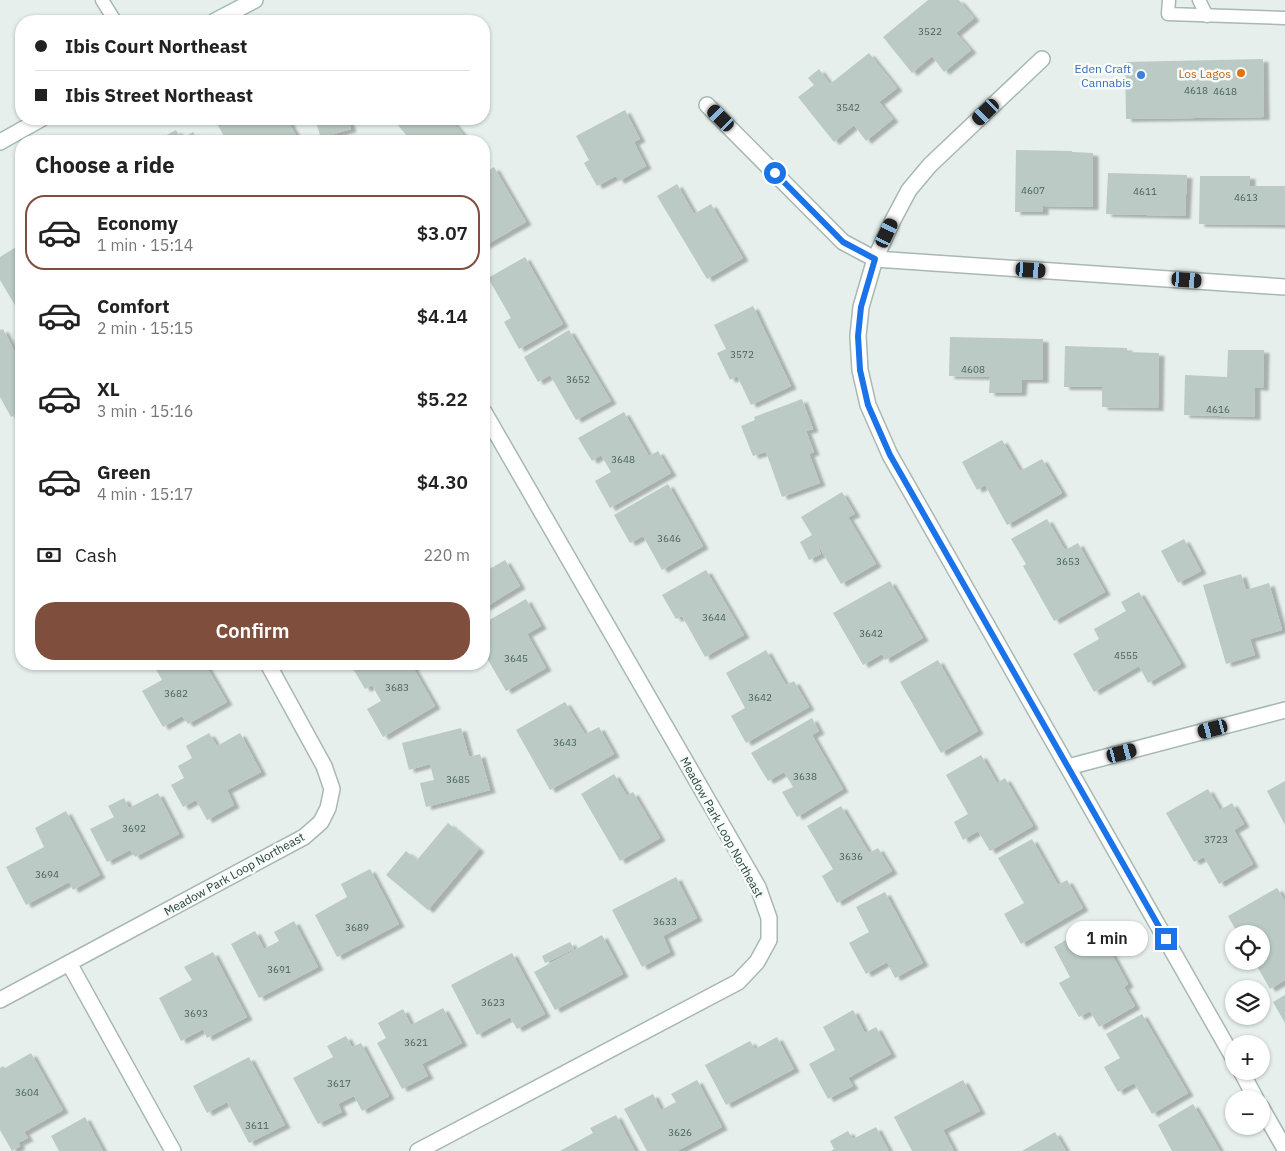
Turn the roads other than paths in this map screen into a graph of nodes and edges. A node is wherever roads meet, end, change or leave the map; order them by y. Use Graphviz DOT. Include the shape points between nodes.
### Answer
graph roads {
  1 [pos="102,0"];
  2 [pos="255,0"];
  3 [pos="1169,0"];
  4 [pos="1198,0"];
  5 [pos="111,15"];
  6 [pos="226,15"];
  7 [pos="1207,16"];
  8 [pos="1285,18"];
  9 [pos="1042,59"];
  10 [pos="707,105"];
  11 [pos="30,125"];
  12 [pos="0,142"];
  13 [pos="875,259"];
  14 [pos="1285,287"];
  15 [pos="490,422"];
  16 [pos="271,670"];
  17 [pos="1285,710"];
  18 [pos="1068,767"];
  19 [pos="69,962"];
  20 [pos="0,1000"];
  21 [pos="1225,1043"];
  22 [pos="1270,1123"];
  23 [pos="1285,1149"];
  24 [pos="173,1151"];
  25 [pos="418,1151"];
  1 -- 5 [label="lane"];
  2 -- 6 [label="street"];
  3 -- 7 [label="lane" via="1168,14"];
  4 -- 7 [label="lane"];
  7 -- 8 [label="lane"];
  9 -- 13 [label="street" via="909,190"];
  10 -- 13 [label="street" via="843,242"];
  11 -- 12 [label="street"];
  13 -- 14 [label="street"];
  13 -- 18 [label="street" via="861,307 858,336 860,370 868,405 890,455"];
  15 -- 25 [label="street, Meadow Park Loop Northeast" via="758,887 769,918 769,940 757,962 738,982"];
  16 -- 19 [label="street, Meadow Park Loop Northeast" via="324,766 332,789 321,822 304,837"];
  17 -- 18 [label="street"];
  18 -- 21 [label="street"];
  19 -- 20 [label="street, Meadow Park Loop Northeast"];
  19 -- 24 [label="street"];
  22 -- 23 [label="street"];
}
